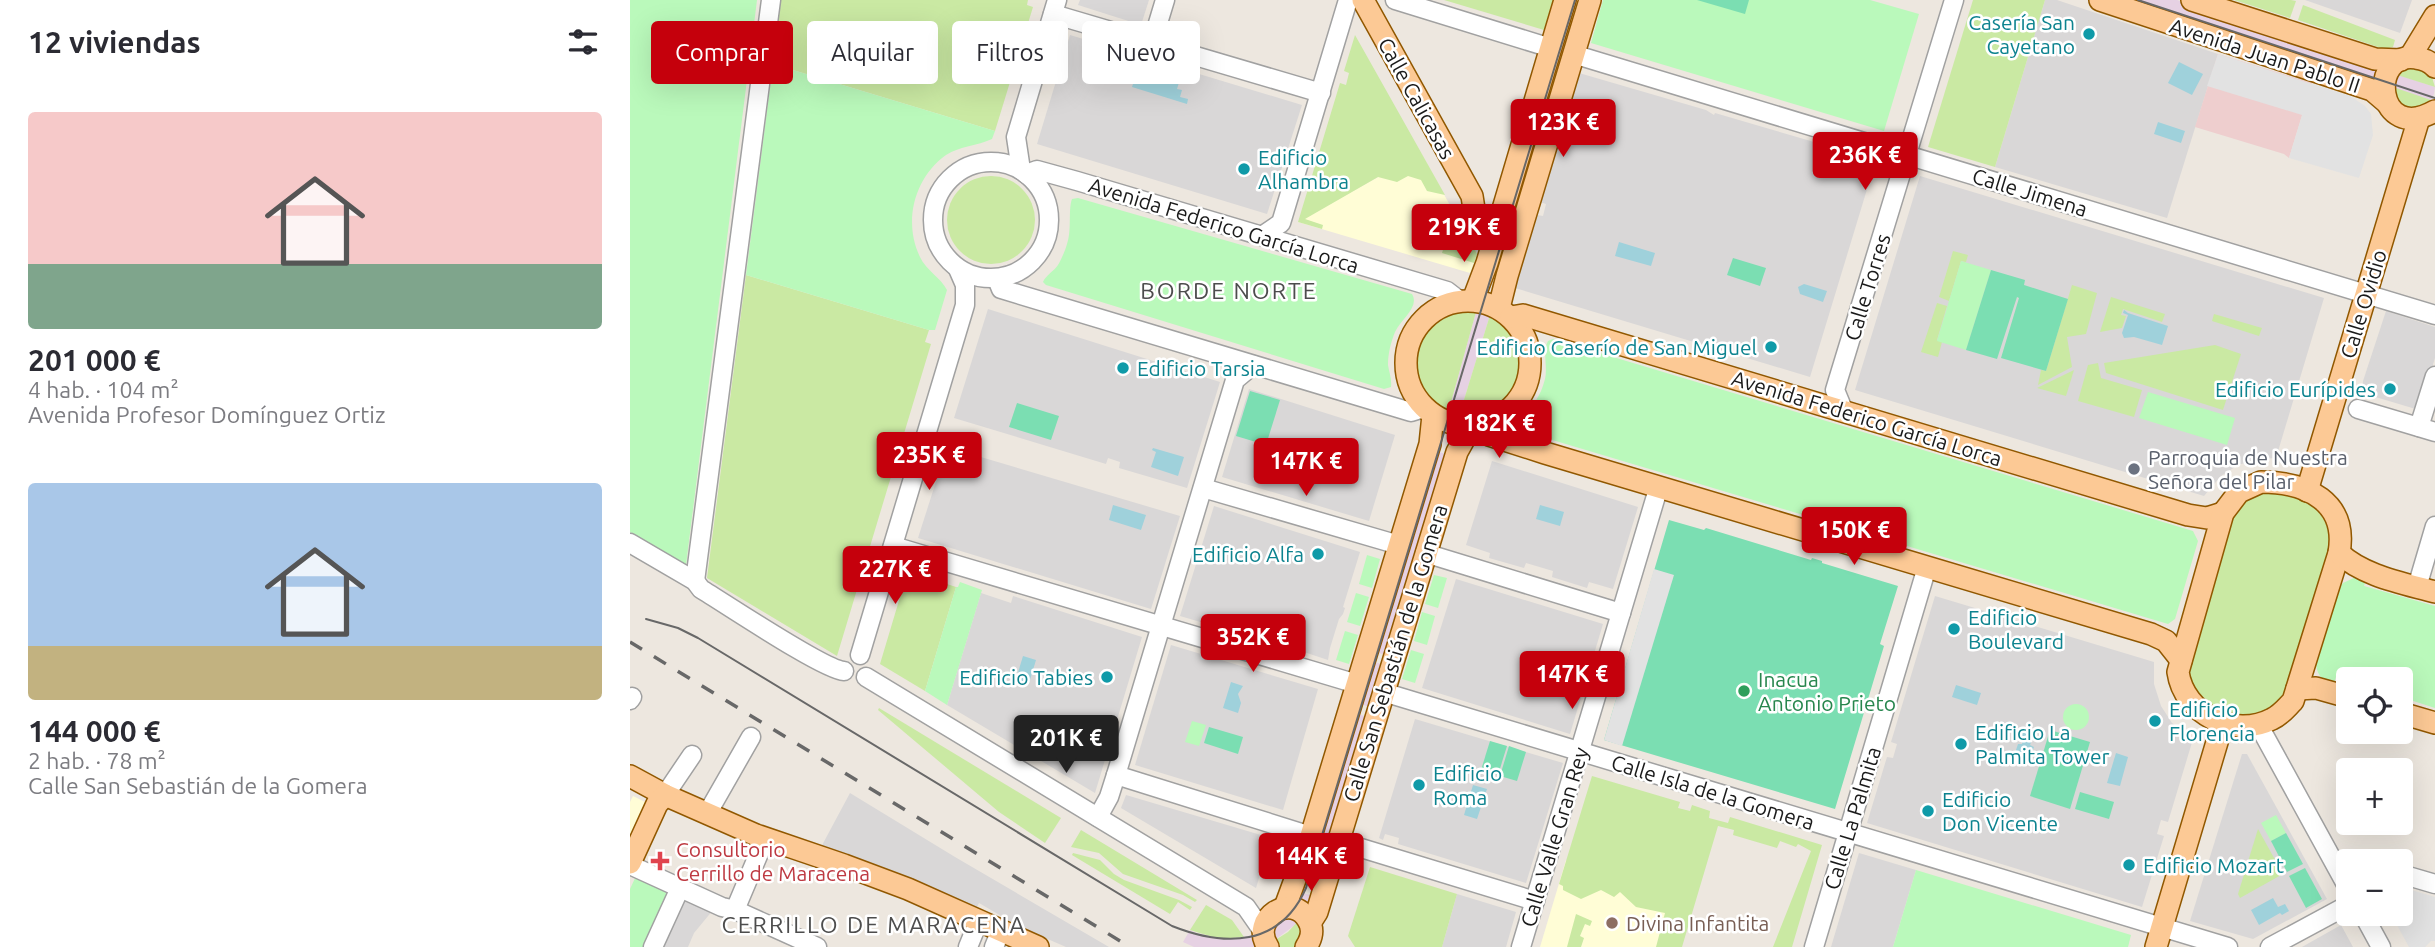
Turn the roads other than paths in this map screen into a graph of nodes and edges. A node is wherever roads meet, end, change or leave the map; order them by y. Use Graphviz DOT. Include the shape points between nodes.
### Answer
graph roads {
  1 [pos="771,0"];
  2 [pos="1165,0"];
  3 [pos="1565,0"];
  4 [pos="1590,0"];
  5 [pos="1943,0"];
  6 [pos="1954,0"];
  7 [pos="2100,0"];
  8 [pos="2192,0"];
  9 [pos="1397,3"];
  10 [pos="1055,7"];
  11 [pos="1366,10"];
  12 [pos="2435,18"];
  13 [pos="1093,21"];
  14 [pos="1159,21"];
  15 [pos="1344,25"];
  16 [pos="1551,48"];
  17 [pos="1573,54"];
  18 [pos="1200,57"];
  19 [pos="2406,59"];
  20 [pos="2434,65"];
  21 [pos="1321,93"];
  22 [pos="2386,102"];
  23 [pos="2431,113"];
  24 [pos="1016,137"];
  25 [pos="1902,154"];
  26 [pos="988,162"];
  27 [pos="1024,172"];
  28 [pos="1472,196"];
  29 [pos="1502,209"];
  30 [pos="1281,223"];
  31 [pos="1262,236"];
  32 [pos="1493,241"];
  33 [pos="1290,244"];
  34 [pos="958,269"];
  35 [pos="995,279"];
  36 [pos="2367,295"];
  37 [pos="1466,300"];
  38 [pos="965,305"];
  39 [pos="1505,313"];
  40 [pos="2435,315"];
  41 [pos="1227,356"];
  42 [pos="1253,365"];
  43 [pos="2435,376"];
  44 [pos="1235,380"];
  45 [pos="1810,401"];
  46 [pos="2358,409"];
  47 [pos="1429,412"];
  48 [pos="1844,412"];
  49 [pos="1476,425"];
  50 [pos="2427,430"];
  51 [pos="1659,486"];
  52 [pos="1203,488"];
  53 [pos="2307,491"];
  54 [pos="2222,513"];
  55 [pos="2435,526"];
  56 [pos="630,542"];
  57 [pos="1399,545"];
  58 [pos="893,546"];
  59 [pos="1426,553"];
  60 [pos="2339,553"];
  61 [pos="1927,567"];
  62 [pos="695,581"];
  63 [pos="2426,589"];
  64 [pos="1621,613"];
  65 [pos="1161,627"];
  66 [pos="860,655"];
  67 [pos="2180,660"];
  68 [pos="844,671"];
  69 [pos="866,677"];
  70 [pos="1357,684"];
  71 [pos="2297,689"];
  72 [pos="1383,692"];
  73 [pos="2336,694"];
  74 [pos="2413,717"];
  75 [pos="2223,722"];
  76 [pos="2435,723"];
  77 [pos="2258,724"];
  78 [pos="751,737"];
  79 [pos="1580,752"];
  80 [pos="692,755"];
  81 [pos="1116,775"];
  82 [pos="630,776"];
  83 [pos="664,795"];
  84 [pos="707,814"];
  85 [pos="1098,817"];
  86 [pos="1848,833"];
  87 [pos="1311,836"];
  88 [pos="765,839"];
  89 [pos="1338,841"];
  90 [pos="2336,850"];
  91 [pos="630,864"];
  92 [pos="2413,878"];
  93 [pos="2435,884"];
  94 [pos="680,888"];
  95 [pos="1535,901"];
  96 [pos="1246,907"];
  97 [pos="1282,908"];
  98 [pos="735,910"];
  99 [pos="2336,911"];
  100 [pos="979,920"];
  101 [pos="2369,926"];
  102 [pos="1309,933"];
  103 [pos="2159,937"];
  104 [pos="1265,938"];
  105 [pos="998,939"];
  106 [pos="653,947"];
  107 [pos="817,947"];
  108 [pos="968,947"];
  109 [pos="1038,947"];
  110 [pos="1326,947"];
  111 [pos="1521,947"];
  112 [pos="1814,947"];
  113 [pos="2228,947"];
  114 [pos="2270,947"];
  115 [pos="2381,947"];
  1 -- 62 [label="street"];
  2 -- 14 [label="street"];
  3 -- 16 [label="main road"];
  4 -- 17 [label="main road"];
  5 -- 25 [label="street, Calle Torres"];
  6 -- 25 [label="street, Calle Torres"];
  7 -- 22 [label="main road, Avenida Juan Pablo II" via="2372,90"];
  8 -- 19 [label="main road, Avenida Juan Pablo II" via="2375,60"];
  9 -- 11 [label="street"];
  9 -- 16 [label="street"];
  10 -- 13 [label="street"];
  10 -- 24 [label="street"];
  11 -- 15 [label="street"];
  11 -- 15 [label="street"];
  11 -- 28 [label="main road, Calle Calicasas"];
  12 -- 19 [label="main road"];
  12 -- 20 [label="main road"];
  15 -- 21 [label="street"];
  16 -- 29 [label="main road"];
  17 -- 25 [label="street, Calle Jimena"];
  17 -- 39 [label="main road"];
  18 -- 21 [label="street"];
  19 -- 20 [label="main road, Avenida Juan Pablo II"];
  19 -- 22 [label="main road" via="2389,70 2383,89"];
  21 -- 30 [label="street"];
  22 -- 23 [label="main road, Avenida Juan Pablo II" via="2400,116"];
  23 -- 36 [label="main road, Calle Ovidio"];
  24 -- 26 [label="street"];
  24 -- 27 [label="street"];
  25 -- 36 [label="street, Calle Jimena"];
  25 -- 45 [label="street, Calle Torres" via="1829,378 1820,395"];
  25 -- 48 [label="street, Calle Torres" via="1835,390"];
  26 -- 27 [label="street"];
  26 -- 34 [label="street" via="957,173 935,202 935,240 944,257"];
  27 -- 31 [label="street, Avenida Federico García Lorca" via="1037,170"];
  27 -- 35 [label="street" via="1046,201 1047,237 1026,267"];
  28 -- 29 [label="main road"];
  28 -- 32 [label="main road, Calle Calicasas" via="1474,209"];
  29 -- 32 [label="main road"];
  30 -- 31 [label="street"];
  30 -- 33 [label="street"];
  31 -- 33 [label="street, Avenida Federico García Lorca"];
  32 -- 37 [label="main road"];
  33 -- 37 [label="street, Avenida Federico García Lorca"];
  34 -- 35 [label="street"];
  34 -- 38 [label="street" via="965,285"];
  35 -- 38 [label="street"];
  35 -- 41 [label="street" via="1001,289"];
  36 -- 40 [label="street, Calle Jimena"];
  36 -- 53 [label="main road, Calle Ovidio"];
  37 -- 39 [label="main road"];
  37 -- 47 [label="main road" via="1439,307 1411,337 1405,357 1407,378"];
  38 -- 58 [label="street"];
  39 -- 45 [label="main road, Avenida Federico García Lorca"];
  39 -- 49 [label="main road" via="1522,331 1529,348 1526,387 1506,413"];
  41 -- 42 [label="street"];
  41 -- 44 [label="street"];
  42 -- 44 [label="street"];
  42 -- 47 [label="street" via="1411,412"];
  43 -- 50 [label="street"];
  44 -- 52 [label="street"];
  45 -- 48 [label="main road, Avenida Federico García Lorca"];
  46 -- 50 [label="street"];
  47 -- 49 [label="main road" via="1455,425"];
  47 -- 57 [label="main road, Calle San Sebastián de la Gomera" via="1430,444"];
  48 -- 54 [label="main road, Avenida Federico García Lorca" via="2189,515 2207,518"];
  49 -- 51 [label="main road" via="1489,435"];
  49 -- 59 [label="main road, Calle San Sebastián de la Gomera" via="1457,452"];
  51 -- 61 [label="main road"];
  51 -- 64 [label="street, Calle Valle Gran Rey"];
  52 -- 57 [label="street"];
  52 -- 65 [label="street"];
  53 -- 54 [label="main road" via="2261,482 2239,492"];
  53 -- 60 [label="main road" via="2319,496 2334,513 2342,536"];
  54 -- 67 [label="main road"];
  55 -- 63 [label="street"];
  56 -- 62 [label="street"];
  57 -- 70 [label="main road, Calle San Sebastián de la Gomera"];
  58 -- 65 [label="street"];
  58 -- 66 [label="street"];
  59 -- 64 [label="street"];
  59 -- 72 [label="main road, Calle San Sebastián de la Gomera"];
  60 -- 63 [label="main road" via="2372,573"];
  60 -- 71 [label="main road"];
  61 -- 67 [label="main road" via="2151,634 2166,641"];
  61 -- 86 [label="street, Calle La Palmita"];
  62 -- 68 [label="street" via="823,663"];
  64 -- 79 [label="street, Calle Valle Gran Rey"];
  65 -- 70 [label="street"];
  65 -- 81 [label="street"];
  66 -- 68 [label="street" via="848,659"];
  66 -- 69 [label="street" via="870,666"];
  67 -- 75 [label="main road" via="2178,673 2185,696 2206,717"];
  68 -- 69 [label="street" via="851,680"];
  69 -- 85 [label="street"];
  70 -- 87 [label="main road, Calle San Sebastián de la Gomera"];
  71 -- 73 [label="main road"];
  71 -- 77 [label="main road" via="2283,712"];
  72 -- 79 [label="street, Calle Isla de la Gomera"];
  72 -- 89 [label="main road, Calle San Sebastián de la Gomera"];
  74 -- 76 [label="main road"];
  75 -- 77 [label="main road"];
  75 -- 103 [label="main road"];
  77 -- 90 [label="street"];
  78 -- 84 [label="street"];
  79 -- 86 [label="street, Calle Isla de la Gomera"];
  79 -- 95 [label="street, Calle Valle Gran Rey"];
  80 -- 83 [label="street"];
  81 -- 85 [label="street"];
  81 -- 87 [label="street"];
  82 -- 83 [label="main road"];
  83 -- 84 [label="main road"];
  83 -- 91 [label="main road"];
  84 -- 88 [label="main road"];
  85 -- 96 [label="street"];
  86 -- 103 [label="street, Calle Isla de la Gomera"];
  86 -- 112 [label="street, Calle La Palmita"];
  87 -- 97 [label="main road, Calle San Sebastián de la Gomera"];
  88 -- 98 [label="street"];
  88 -- 100 [label="main road" via="844,865"];
  89 -- 95 [label="street"];
  89 -- 102 [label="main road, Calle San Sebastián de la Gomera"];
  91 -- 94 [label="street"];
  92 -- 93 [label="street"];
  94 -- 98 [label="street"];
  94 -- 106 [label="street"];
  95 -- 111 [label="street, Calle Valle Gran Rey"];
  96 -- 97 [label="street"];
  96 -- 104 [label="street"];
  97 -- 102 [label="main road" via="1301,912"];
  97 -- 104 [label="main road, Calle San Sebastián de la Gomera" via="1268,917"];
  98 -- 107 [label="street"];
  99 -- 114 [label="street"];
  100 -- 105 [label="main road"];
  100 -- 108 [label="street"];
  101 -- 115 [label="street"];
  102 -- 110 [label="main road"];
  103 -- 113 [label="street, Calle Isla de la Gomera"];
  105 -- 109 [label="main road"];
}
